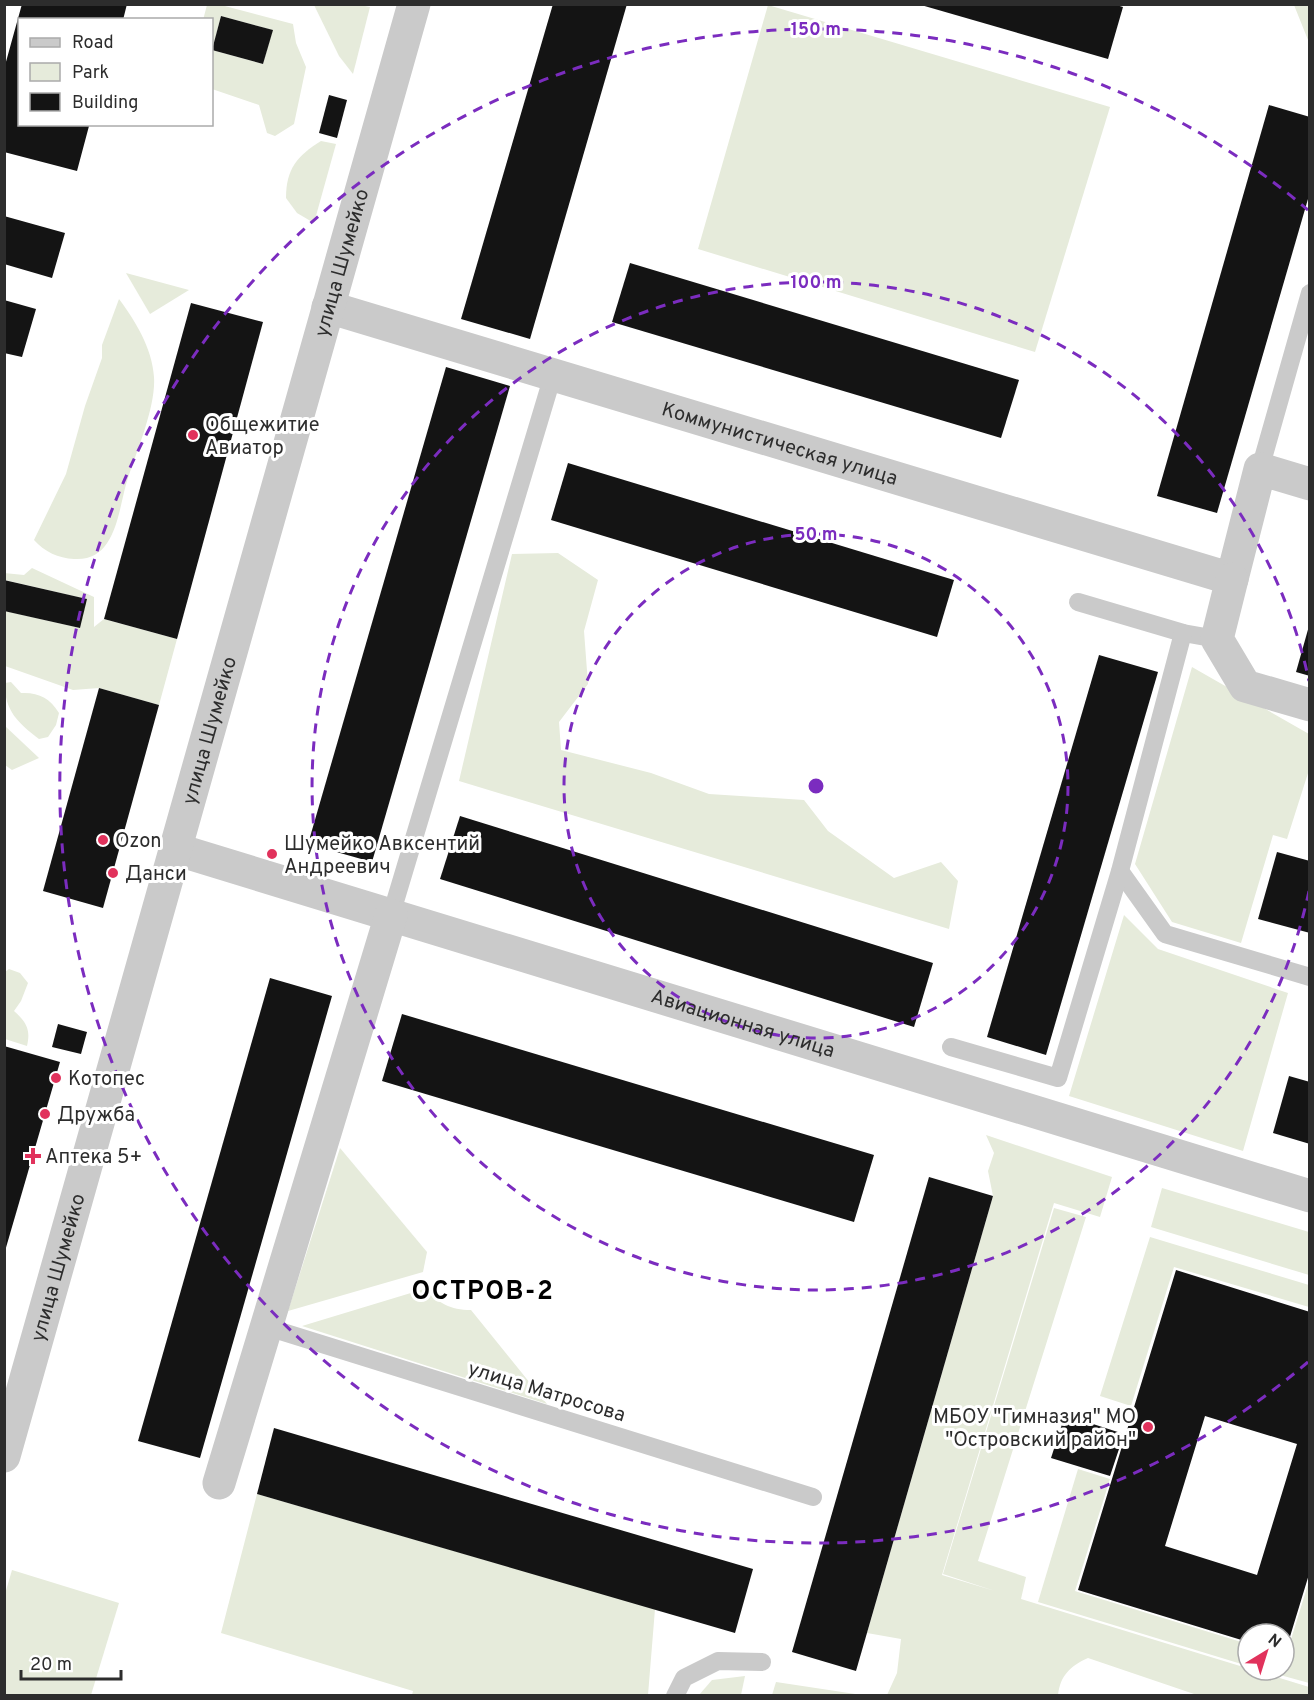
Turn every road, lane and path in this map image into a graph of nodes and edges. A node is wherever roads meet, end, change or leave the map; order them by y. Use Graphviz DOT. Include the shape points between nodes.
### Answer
graph roads {
  1 [pos="414,4"];
  2 [pos="1310,293"];
  3 [pos="328,307"];
  4 [pos="554,375"];
  5 [pos="1260,469"];
  6 [pos="1310,484"];
  7 [pos="1233,579"];
  8 [pos="1078,602"];
  9 [pos="1184,633"];
  10 [pos="1217,639"];
  11 [pos="1310,705"];
  12 [pos="176,849"];
  13 [pos="1120,871"];
  14 [pos="391,915"];
  15 [pos="1310,977"];
  16 [pos="951,1047"];
  17 [pos="1310,1196"];
  18 [pos="267,1327"];
  19 [pos="4,1456"];
  20 [pos="219,1483"];
  21 [pos="813,1497"];
  22 [pos="762,1662"];
  23 [pos="675,1695"];
  1 -- 3 [label="street, улица Шумейко"];
  2 -- 5 [label="lane"];
  3 -- 4 [label="street, Коммунистическая улица"];
  3 -- 12 [label="street, улица Шумейко"];
  4 -- 7 [label="street, Коммунистическая улица"];
  4 -- 14 [label="lane"];
  5 -- 6 [label="street"];
  5 -- 7 [label="street"];
  7 -- 10 [label="street"];
  8 -- 9 [label="lane"];
  9 -- 10 [label="lane"];
  9 -- 13 [label="lane"];
  10 -- 11 [label="street" via="1245,686"];
  12 -- 14 [label="street, Авиационная улица"];
  12 -- 19 [label="street, улица Шумейко"];
  13 -- 15 [label="lane" via="1165,934"];
  13 -- 16 [label="lane" via="1058,1078"];
  14 -- 17 [label="street, Авиационная улица"];
  14 -- 18 [label="street"];
  18 -- 20 [label="street"];
  18 -- 21 [label="lane, улица Матросова"];
  22 -- 23 [label="lane" via="718,1661 684,1678"];
}
